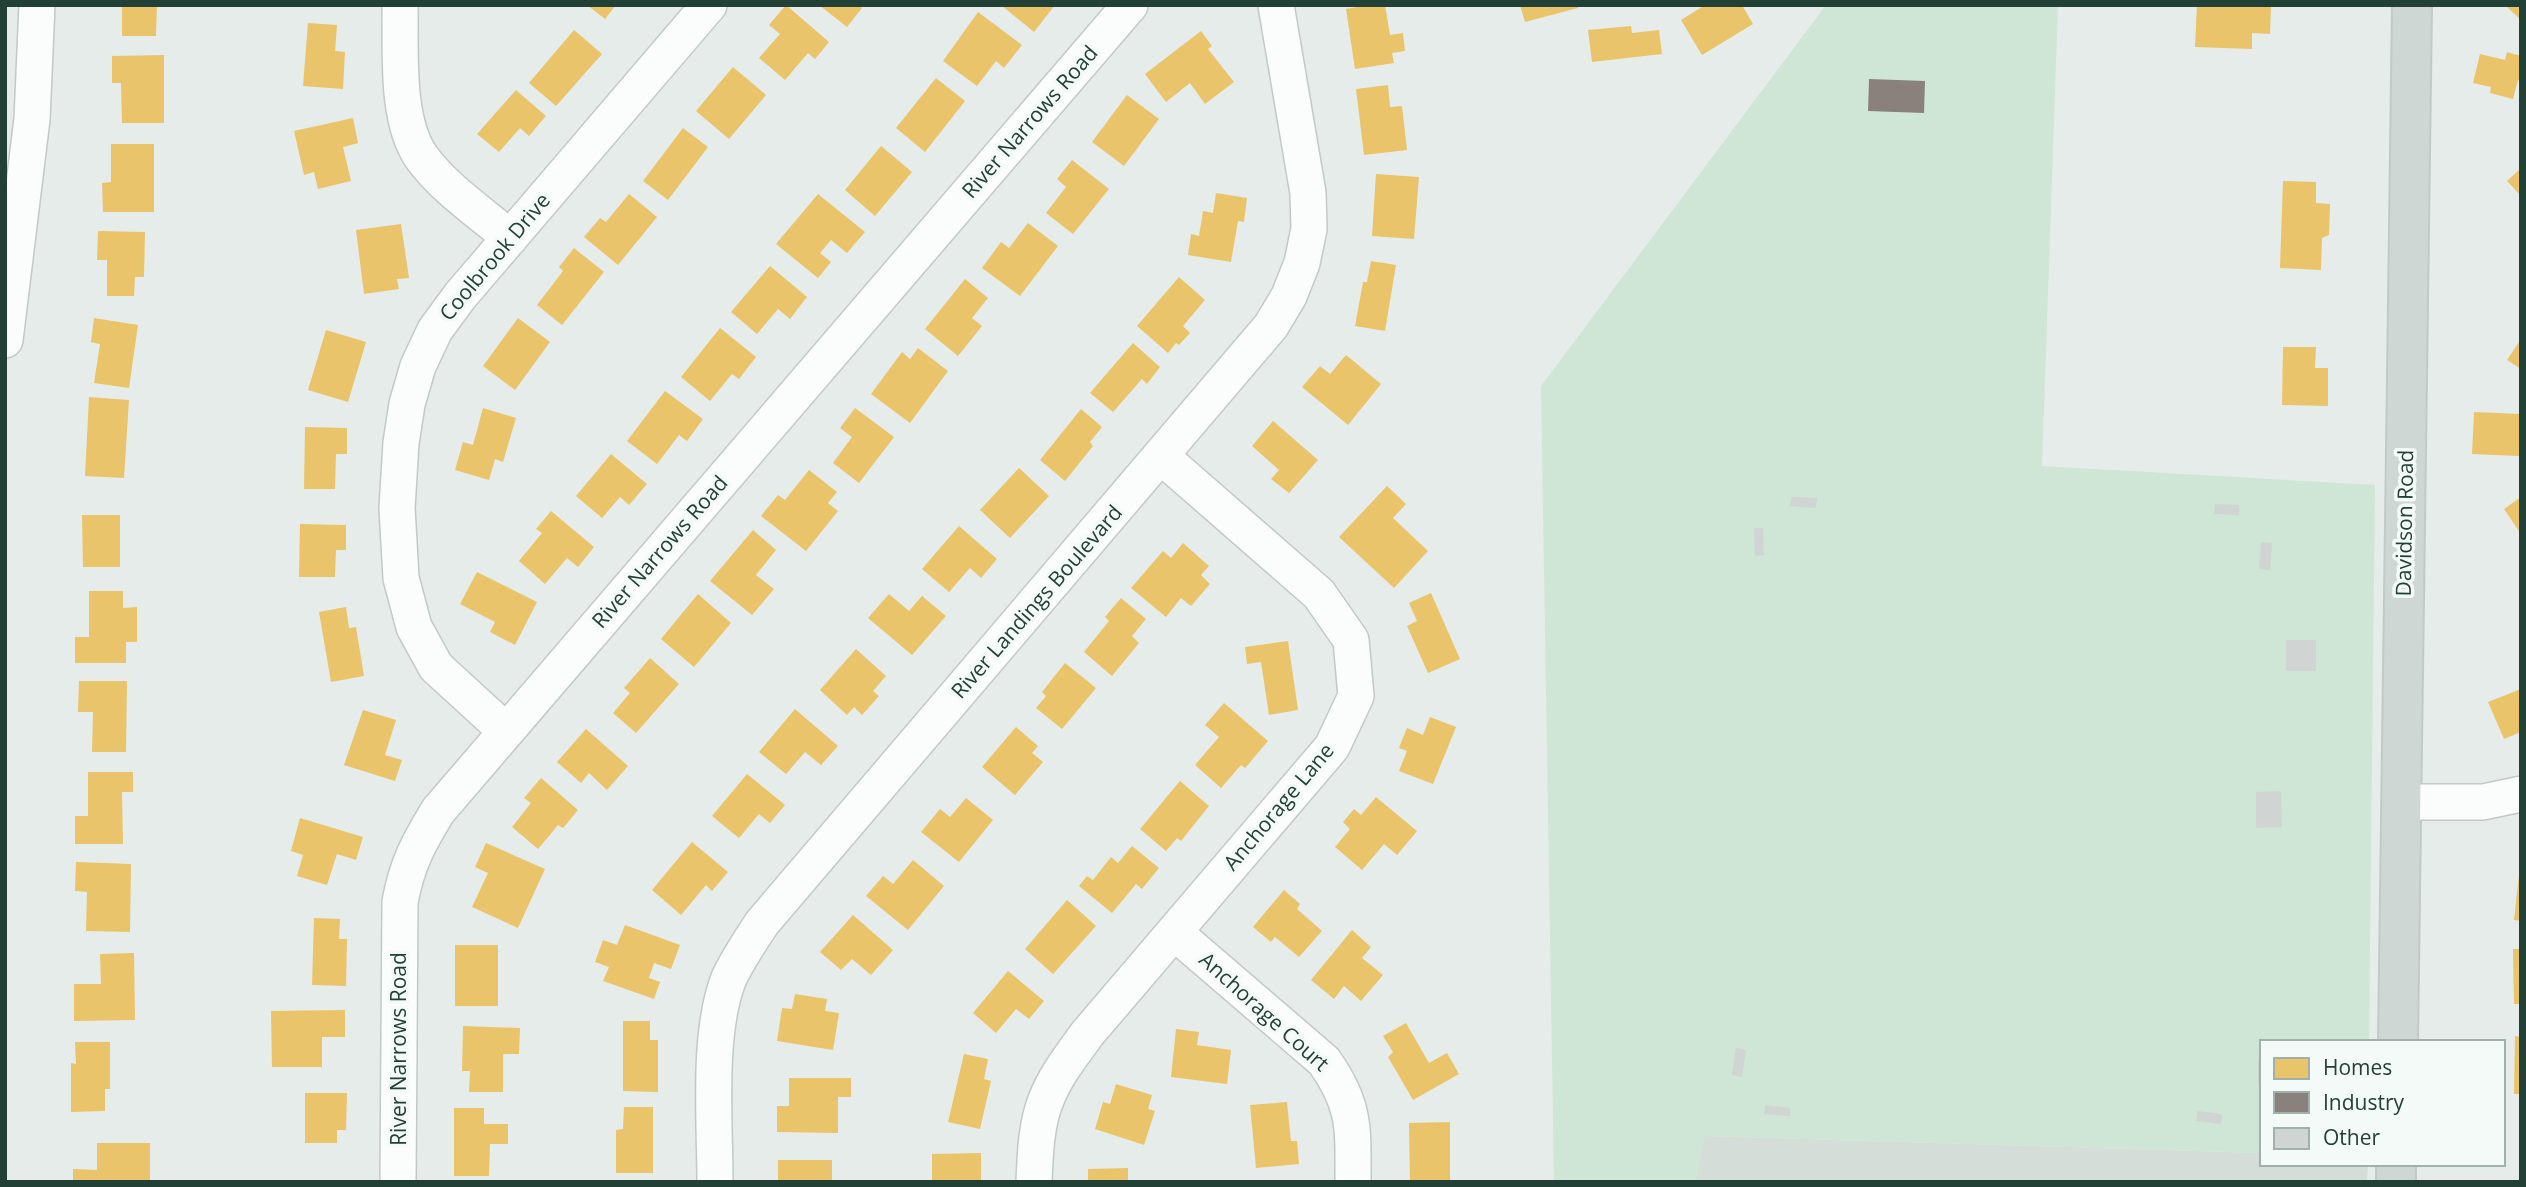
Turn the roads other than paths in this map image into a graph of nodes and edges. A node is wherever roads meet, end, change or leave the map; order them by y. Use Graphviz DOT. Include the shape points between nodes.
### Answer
graph roads {
  1 [pos="37,5"];
  2 [pos="401,5"];
  3 [pos="709,5"];
  4 [pos="1130,5"];
  5 [pos="1276,5"];
  6 [pos="2412,5"];
  7 [pos="510,238"];
  8 [pos="5,340"];
  9 [pos="1162,457"];
  10 [pos="506,731"];
  11 [pos="2521,794"];
  12 [pos="2401,802"];
  13 [pos="1174,932"];
  14 [pos="2398,1040"];
  15 [pos="398,1182"];
  16 [pos="715,1182"];
  17 [pos="1034,1182"];
  18 [pos="1353,1182"];
  1 -- 8 [label="street" via="33,119"];
  2 -- 7 [label="street" via="408,130 433,172"];
  3 -- 7 [label="street, Coolbrook Drive"];
  4 -- 10 [label="street, River Narrows Road"];
  5 -- 9 [label="street, River Landings Boulevard" via="1307,193 1309,229 1302,263 1271,326"];
  6 -- 12 [label="main road, Davidson Road"];
  7 -- 10 [label="street, Coolbrook Drive" via="435,330 418,366 401,443 397,508 401,578 414,626 436,667"];
  9 -- 13 [label="street, Anchorage Lane" via="1319,594 1351,640 1356,696 1332,747"];
  9 -- 16 [label="street, River Landings Boulevard" via="762,923 744,950 729,979 715,1044"];
  10 -- 15 [label="street, River Narrows Road" via="438,811 406,870 399,936"];
  11 -- 12 [label="street" via="2483,802"];
  12 -- 14 [label="main road, Davidson Road"];
  13 -- 17 [label="street, Anchorage Lane" via="1087,1034 1045,1101"];
  13 -- 18 [label="street, Anchorage Court" via="1324,1061 1340,1083 1353,1132"];
}
